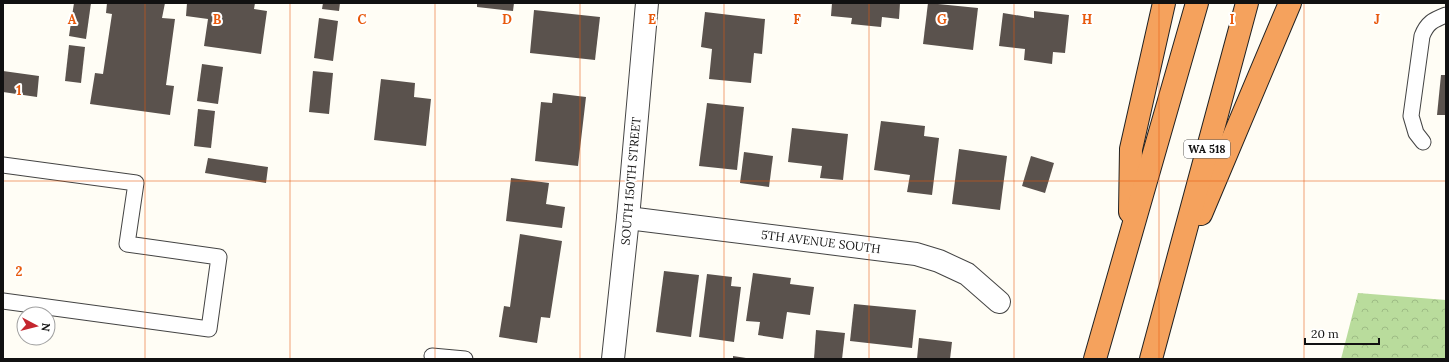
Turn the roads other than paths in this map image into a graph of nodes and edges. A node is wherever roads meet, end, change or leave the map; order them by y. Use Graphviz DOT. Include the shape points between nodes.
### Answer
graph roads {
  1 [pos="647,3"];
  2 [pos="1164,3"];
  3 [pos="1197,3"];
  4 [pos="1247,3"];
  5 [pos="1290,3"];
  6 [pos="1446,15"];
  7 [pos="1423,142"];
  8 [pos="3,165"];
  9 [pos="628,218"];
  10 [pos="1130,239"];
  11 [pos="1167,294"];
  12 [pos="3,301"];
  13 [pos="999,302"];
  14 [pos="432,356"];
  15 [pos="465,359"];
  16 [pos="613,359"];
  17 [pos="1095,359"];
  18 [pos="1151,359"];
  1 -- 9 [label="street, SOUTH 150TH STREET"];
  2 -- 10 [label="highway" via="1131,149"];
  3 -- 10 [label="highway"];
  4 -- 11 [label="highway, WA 518"];
  5 -- 11 [label="highway"];
  6 -- 7 [label="lane" via="1431,20 1422,36 1412,116 1416,133"];
  8 -- 12 [label="lane" via="136,183 127,244 219,257 210,328"];
  9 -- 13 [label="street, 5TH AVENUE SOUTH" via="916,254 967,274"];
  9 -- 16 [label="street, SOUTH 150TH STREET"];
  10 -- 17 [label="highway"];
  11 -- 18 [label="highway, WA 518"];
  14 -- 15 [label="lane"];
}
